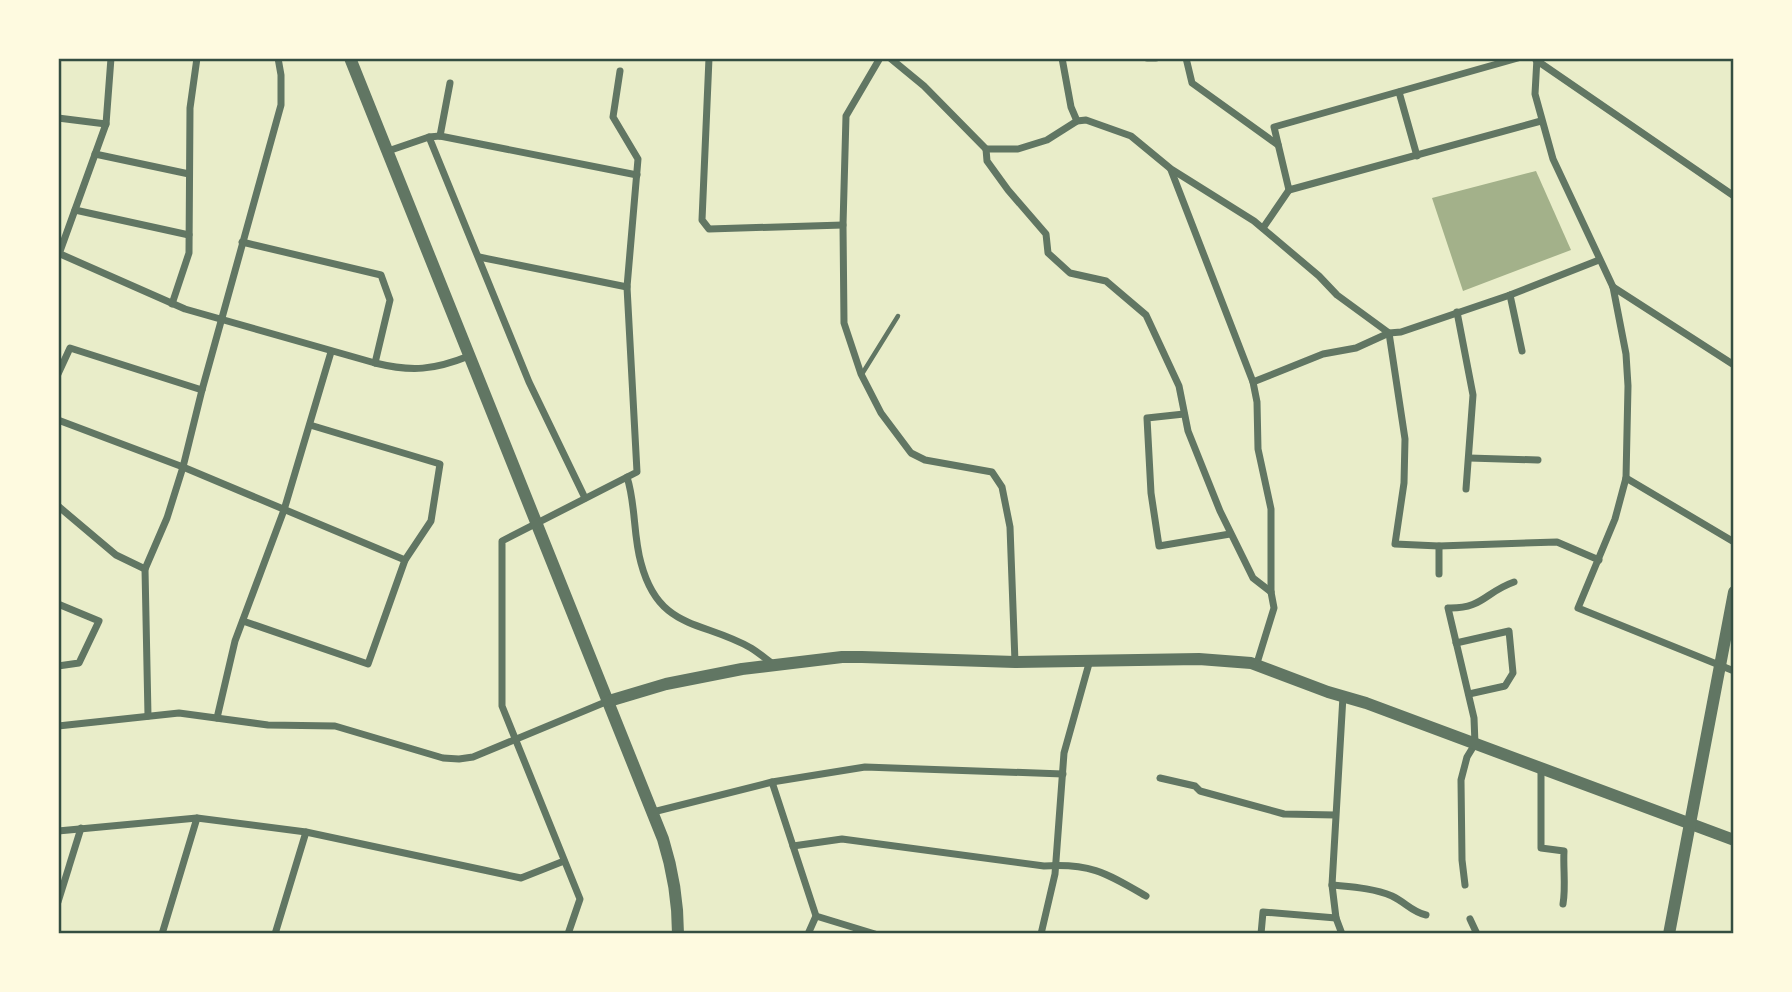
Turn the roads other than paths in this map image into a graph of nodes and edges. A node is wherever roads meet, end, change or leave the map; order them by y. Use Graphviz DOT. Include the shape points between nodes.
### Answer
graph roads {
  1 [pos="111,58"];
  2 [pos="197,58"];
  3 [pos="278,58"];
  4 [pos="350,58"];
  5 [pos="709,58"];
  6 [pos="880,58"];
  7 [pos="890,58"];
  8 [pos="1062,58"];
  9 [pos="1147,58"];
  10 [pos="1156,58"];
  11 [pos="1186,58"];
  12 [pos="1518,58"];
  13 [pos="1536,59"];
  14 [pos="620,71"];
  15 [pos="450,83"];
  16 [pos="1399,92"];
  17 [pos="58,118"];
  18 [pos="1077,121"];
  19 [pos="1541,121"];
  20 [pos="106,124"];
  21 [pos="440,136"];
  22 [pos="429,137"];
  23 [pos="1278,145"];
  24 [pos="986,149"];
  25 [pos="388,151"];
  26 [pos="95,153"];
  27 [pos="1417,156"];
  28 [pos="1171,169"];
  29 [pos="190,173"];
  30 [pos="637,175"];
  31 [pos="1289,190"];
  32 [pos="1734,196"];
  33 [pos="75,210"];
  34 [pos="843,225"];
  35 [pos="1263,228"];
  36 [pos="189,235"];
  37 [pos="242,242"];
  38 [pos="58,254"];
  39 [pos="479,257"];
  40 [pos="1599,260"];
  41 [pos="627,287"];
  42 [pos="1612,287"];
  43 [pos="1510,295"];
  44 [pos="172,304"];
  45 [pos="1457,312"];
  46 [pos="898,316"];
  47 [pos="220,321"];
  48 [pos="1389,333"];
  49 [pos="1522,351"];
  50 [pos="331,352"];
  51 [pos="469,356"];
  52 [pos="375,363"];
  53 [pos="1734,365"];
  54 [pos="58,374"];
  55 [pos="861,374"];
  56 [pos="1253,382"];
  57 [pos="202,390"];
  58 [pos="1184,414"];
  59 [pos="58,420"];
  60 [pos="310,425"];
  61 [pos="1469,458"];
  62 [pos="1538,460"];
  63 [pos="183,467"];
  64 [pos="627,477"];
  65 [pos="1626,478"];
  66 [pos="1466,489"];
  67 [pos="585,498"];
  68 [pos="58,506"];
  69 [pos="284,510"];
  70 [pos="537,523"];
  71 [pos="1230,534"];
  72 [pos="1734,542"];
  73 [pos="1439,546"];
  74 [pos="1599,560"];
  75 [pos="405,561"];
  76 [pos="145,569"];
  77 [pos="1439,574"];
  78 [pos="1514,582"];
  79 [pos="1271,592"];
  80 [pos="1734,592"];
  81 [pos="58,604"];
  82 [pos="243,621"];
  83 [pos="1456,643"];
  84 [pos="1090,660"];
  85 [pos="1015,662"];
  86 [pos="1257,663"];
  87 [pos="775,665"];
  88 [pos="1721,665"];
  89 [pos="58,666"];
  90 [pos="1734,671"];
  91 [pos="1469,694"];
  92 [pos="1343,696"];
  93 [pos="609,701"];
  94 [pos="148,716"];
  95 [pos="217,718"];
  96 [pos="58,726"];
  97 [pos="516,739"];
  98 [pos="1475,744"];
  99 [pos="1541,768"];
  100 [pos="1063,774"];
  101 [pos="1160,778"];
  102 [pos="772,782"];
  103 [pos="653,811"];
  104 [pos="1335,815"];
  105 [pos="197,818"];
  106 [pos="1690,825"];
  107 [pos="81,828"];
  108 [pos="58,831"];
  109 [pos="306,832"];
  110 [pos="1734,840"];
  111 [pos="793,846"];
  112 [pos="564,861"];
  113 [pos="1056,865"];
  114 [pos="1332,885"];
  115 [pos="1465,885"];
  116 [pos="1146,896"];
  117 [pos="58,902"];
  118 [pos="1563,904"];
  119 [pos="1426,915"];
  120 [pos="816,916"];
  121 [pos="1336,918"];
  122 [pos="1470,919"];
  123 [pos="162,934"];
  124 [pos="275,934"];
  125 [pos="568,934"];
  126 [pos="678,934"];
  127 [pos="808,934"];
  128 [pos="875,934"];
  129 [pos="1041,934"];
  130 [pos="1261,934"];
  131 [pos="1342,934"];
  132 [pos="1477,934"];
  133 [pos="1669,934"];
  1 -- 20 [label="street"];
  2 -- 29 [label="street" via="190,108"];
  3 -- 37 [label="street" via="281,105"];
  4 -- 25 [label="street"];
  5 -- 34 [label="street" via="702,220 709,229"];
  6 -- 34 [label="street" via="846,116"];
  7 -- 24 [label="street"];
  8 -- 18 [label="street"];
  9 -- 10 [label="street"];
  11 -- 23 [label="street" via="1192,83"];
  12 -- 16 [label="street"];
  13 -- 19 [label="street" via="1535,94"];
  13 -- 32 [label="street"];
  14 -- 30 [label="street" via="613,117 638,159"];
  15 -- 21 [label="street"];
  16 -- 23 [label="street" via="1274,127"];
  16 -- 27 [label="street"];
  17 -- 20 [label="street"];
  18 -- 24 [label="street" via="1047,140 1018,149"];
  18 -- 28 [label="street" via="1131,136"];
  19 -- 27 [label="street"];
  19 -- 40 [label="street" via="1553,159"];
  20 -- 26 [label="street"];
  21 -- 22 [label="street"];
  21 -- 30 [label="street"];
  22 -- 25 [label="street"];
  22 -- 39 [label="street"];
  23 -- 31 [label="street"];
  24 -- 58 [label="street" via="988,161 1008,190 1046,234 1048,253 1070,273 1106,281 1146,315 1179,386"];
  25 -- 51 [label="street"];
  26 -- 29 [label="street"];
  26 -- 33 [label="street"];
  27 -- 31 [label="street"];
  28 -- 35 [label="street"];
  28 -- 56 [label="street"];
  29 -- 36 [label="street"];
  30 -- 41 [label="street"];
  31 -- 35 [label="street"];
  33 -- 36 [label="street"];
  33 -- 38 [label="street"];
  34 -- 55 [label="street" via="844,323"];
  35 -- 48 [label="street" via="1337,295"];
  36 -- 44 [label="street" via="189,253"];
  37 -- 47 [label="street"];
  37 -- 52 [label="street" via="381,275 390,300"];
  38 -- 44 [label="street"];
  39 -- 41 [label="street"];
  39 -- 67 [label="street" via="529,382"];
  40 -- 42 [label="street"];
  40 -- 43 [label="street"];
  41 -- 64 [label="street" via="637,472"];
  42 -- 53 [label="street"];
  42 -- 65 [label="street" via="1626,354"];
  43 -- 45 [label="street"];
  43 -- 49 [label="street"];
  44 -- 47 [label="street"];
  45 -- 48 [label="street"];
  45 -- 61 [label="street" via="1473,395"];
  46 -- 55 [label="lane"];
  47 -- 50 [label="street"];
  47 -- 57 [label="street"];
  48 -- 56 [label="street"];
  48 -- 73 [label="street" via="1405,439 1395,544"];
  50 -- 52 [label="street"];
  50 -- 60 [label="street"];
  51 -- 52 [label="street" via="425,370"];
  51 -- 70 [label="street"];
  54 -- 57 [label="street" via="70,348"];
  55 -- 85 [label="street" via="881,413 911,453 925,460 992,472 1002,486 1010,527"];
  56 -- 79 [label="street" via="1258,449 1271,509"];
  57 -- 63 [label="street"];
  58 -- 71 [label="street"];
  58 -- 71 [label="street" via="1147,418 1159,546"];
  59 -- 63 [label="street"];
  60 -- 69 [label="street"];
  60 -- 75 [label="street" via="440,464 431,521"];
  61 -- 62 [label="street"];
  61 -- 66 [label="street"];
  63 -- 69 [label="street"];
  63 -- 76 [label="street"];
  64 -- 67 [label="street"];
  64 -- 87 [label="street" via="639,560 661,604 682,621 750,648"];
  65 -- 72 [label="street"];
  65 -- 74 [label="street"];
  67 -- 70 [label="street"];
  68 -- 76 [label="street" via="116,555"];
  69 -- 75 [label="street"];
  69 -- 82 [label="street"];
  70 -- 93 [label="street"];
  70 -- 97 [label="street" via="502,541 502,706"];
  71 -- 79 [label="street" via="1253,578"];
  73 -- 74 [label="street" via="1557,542"];
  73 -- 77 [label="street"];
  74 -- 88 [label="street" via="1578,608"];
  75 -- 82 [label="street" via="368,664"];
  76 -- 94 [label="street"];
  78 -- 83 [label="street" via="1472,607 1448,608"];
  79 -- 86 [label="street" via="1274,608"];
  80 -- 88 [label="street"];
  81 -- 89 [label="street" via="99,621 79,663"];
  82 -- 95 [label="street"];
  83 -- 91 [label="street"];
  83 -- 91 [label="street" via="1509,631 1513,673 1505,686"];
  84 -- 85 [label="street"];
  84 -- 86 [label="street"];
  84 -- 100 [label="street" via="1064,753"];
  85 -- 87 [label="street" via="842,657"];
  86 -- 92 [label="street"];
  87 -- 93 [label="street" via="666,684"];
  88 -- 90 [label="street"];
  88 -- 106 [label="street"];
  91 -- 98 [label="street"];
  92 -- 98 [label="street"];
  92 -- 104 [label="street"];
  93 -- 97 [label="street"];
  93 -- 103 [label="street"];
  94 -- 95 [label="street" via="179,713"];
  94 -- 96 [label="street"];
  95 -- 97 [label="street" via="268,725 335,726 443,758 472,757"];
  97 -- 112 [label="street"];
  98 -- 99 [label="street"];
  98 -- 115 [label="street" via="1461,779"];
  99 -- 106 [label="street"];
  99 -- 118 [label="street" via="1541,848 1564,851"];
  100 -- 102 [label="street" via="865,767"];
  100 -- 113 [label="street"];
  101 -- 104 [label="street" via="1284,814"];
  102 -- 103 [label="street"];
  102 -- 111 [label="street"];
  103 -- 126 [label="street" via="672,870"];
  104 -- 114 [label="street"];
  105 -- 107 [label="street"];
  105 -- 109 [label="street"];
  105 -- 123 [label="street"];
  106 -- 110 [label="street"];
  106 -- 133 [label="street"];
  107 -- 108 [label="street"];
  107 -- 117 [label="street"];
  109 -- 112 [label="street" via="521,878"];
  109 -- 124 [label="street"];
  111 -- 113 [label="street" via="842,839"];
  111 -- 120 [label="street"];
  112 -- 125 [label="street" via="580,899"];
  113 -- 116 [label="street" via="1089,867"];
  113 -- 129 [label="street"];
  114 -- 119 [label="street" via="1368,889"];
  114 -- 121 [label="street"];
  120 -- 127 [label="street"];
  120 -- 128 [label="street"];
  121 -- 130 [label="street" via="1263,912"];
  121 -- 131 [label="street"];
  122 -- 132 [label="street"];
}
